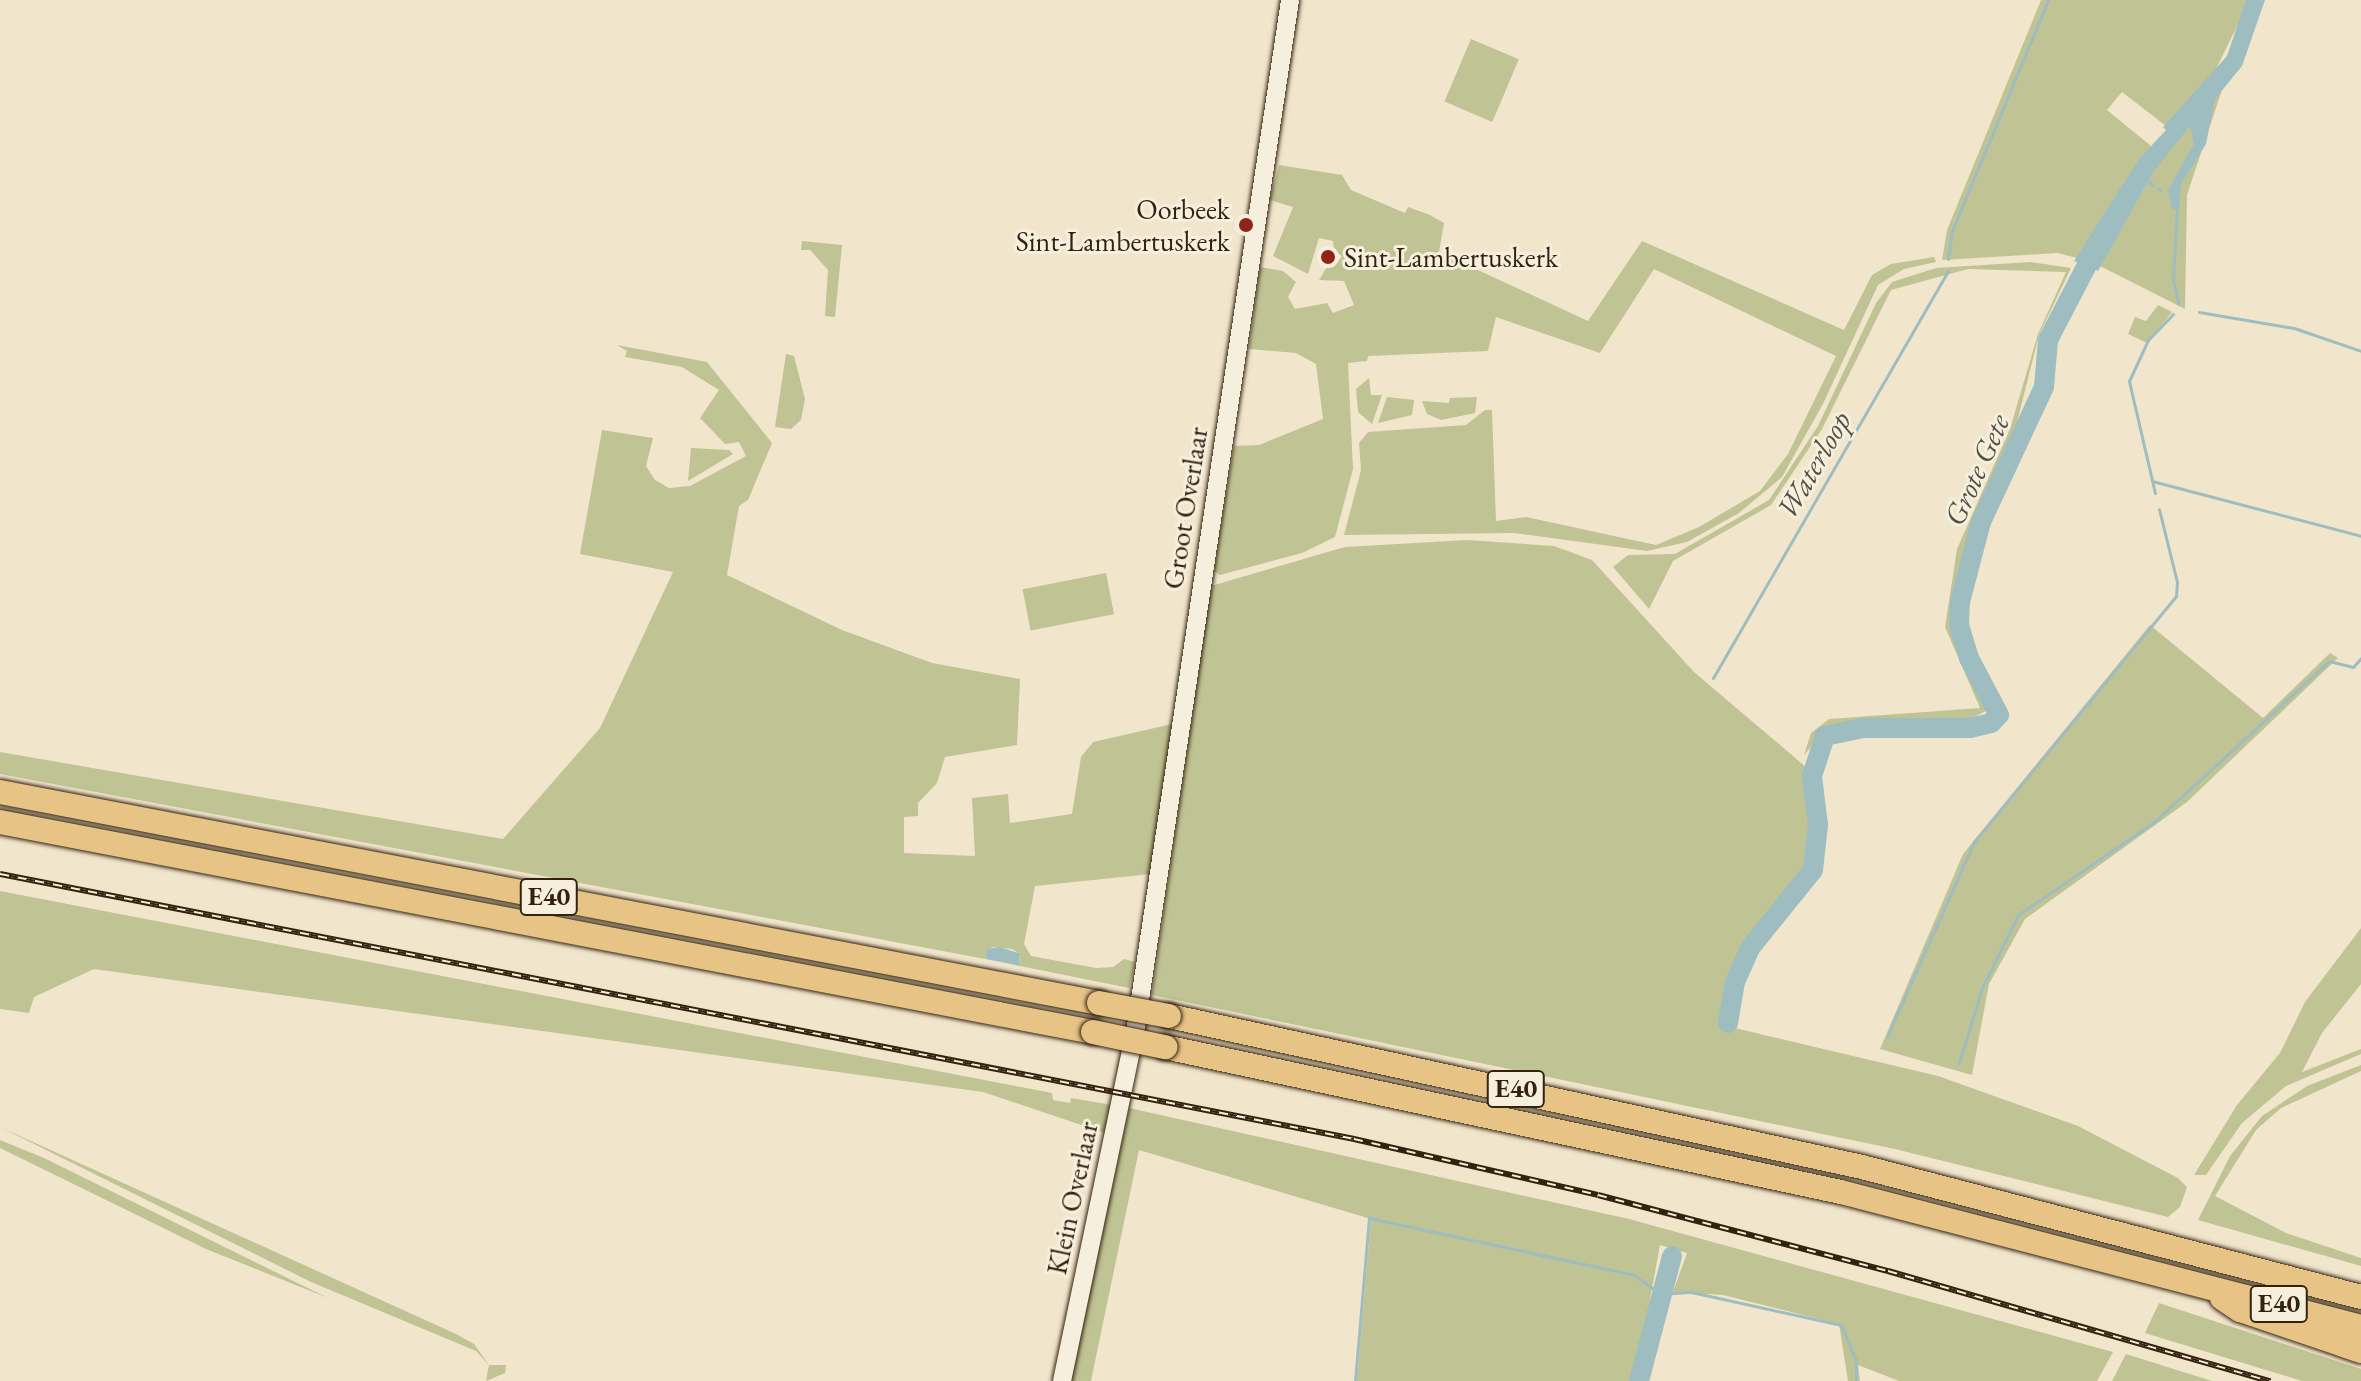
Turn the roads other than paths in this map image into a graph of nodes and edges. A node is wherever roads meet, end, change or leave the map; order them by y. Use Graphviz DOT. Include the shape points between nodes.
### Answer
graph roads {
  1 [pos="1290,0"];
  2 [pos="0,792"];
  3 [pos="0,822"];
  4 [pos="1136,1026"];
  5 [pos="2197,1281"];
  6 [pos="2361,1297"];
  7 [pos="2361,1327"];
  8 [pos="2361,1351"];
  9 [pos="1062,1381"];
  1 -- 4 [label="main road, Groot Overlaar"];
  2 -- 6 [label="highway, E40, bridge" via="1169,1016 1862,1167"];
  3 -- 5 [label="highway, E40, bridge" via="1165,1047 1826,1188"];
  4 -- 9 [label="main road, Klein Overlaar"];
  5 -- 7 [label="highway, E40"];
  5 -- 8 [label="highway" via="2240,1310"];
}
